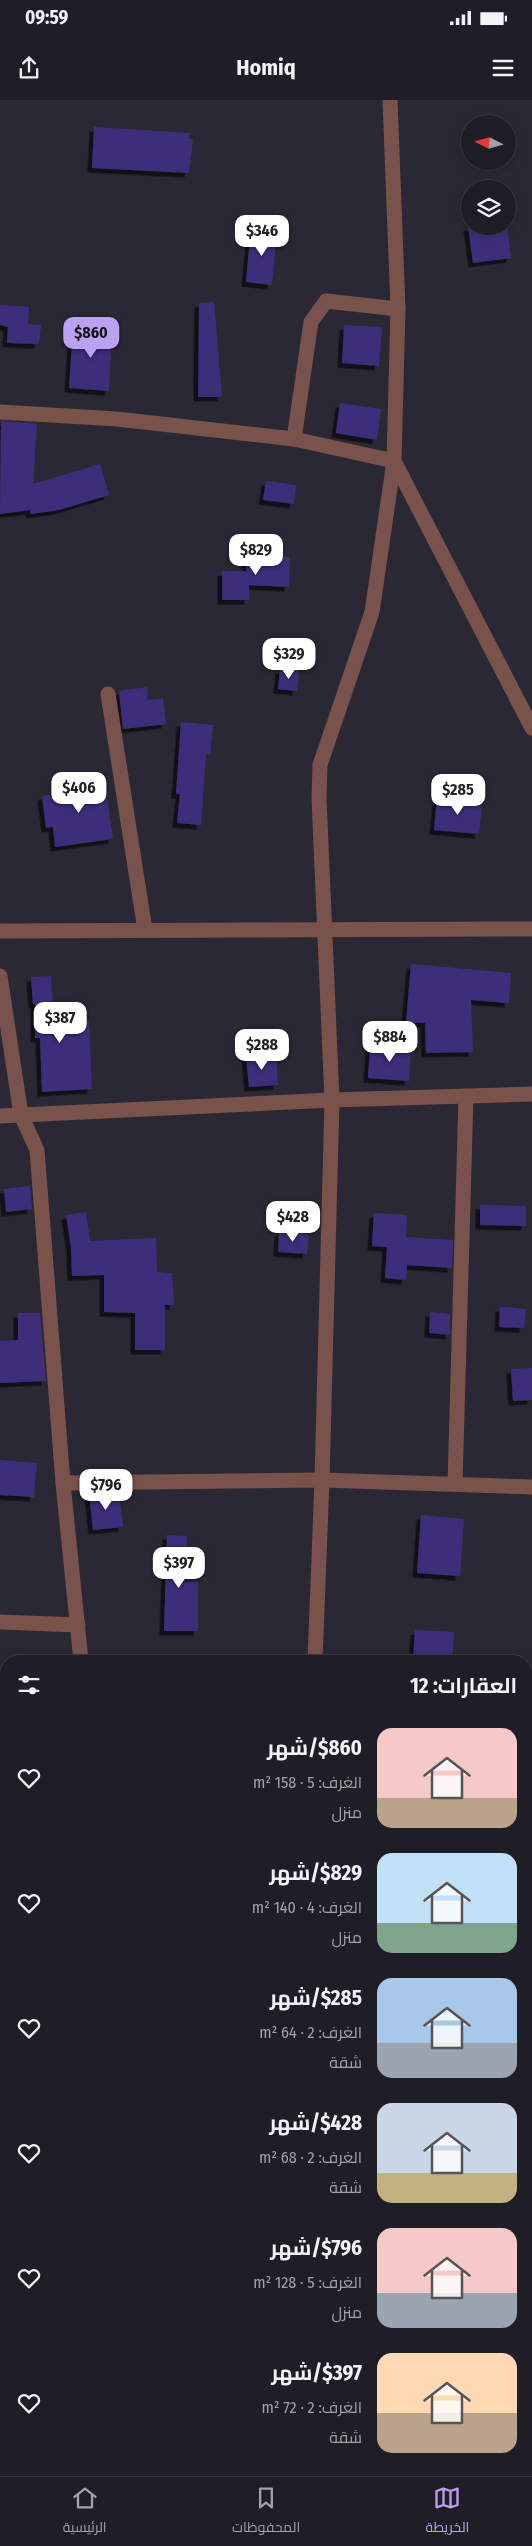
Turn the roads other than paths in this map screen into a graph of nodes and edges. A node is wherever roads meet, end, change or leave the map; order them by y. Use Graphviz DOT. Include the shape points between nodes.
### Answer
graph roads {
  1 [pos="390,100"];
  2 [pos="398,310"];
  3 [pos="0,412"];
  4 [pos="294,439"];
  5 [pos="394,461"];
  6 [pos="108,694"];
  7 [pos="532,728"];
  8 [pos="532,929"];
  9 [pos="145,930"];
  10 [pos="0,931"];
  11 [pos="324,931"];
  12 [pos="0,976"];
  13 [pos="532,1094"];
  14 [pos="466,1096"];
  15 [pos="332,1100"];
  16 [pos="21,1115"];
  17 [pos="0,1116"];
  18 [pos="322,1480"];
  19 [pos="63,1483"];
  20 [pos="454,1484"];
  21 [pos="532,1487"];
  22 [pos="0,1622"];
  23 [pos="78,1625"];
  24 [pos="80,1655"];
  25 [pos="315,1655"];
  1 -- 2 [label="street"];
  2 -- 4 [label="street" via="326,301 319,308 311,322"];
  2 -- 5 [label="street"];
  3 -- 4 [label="street" via="117,419"];
  4 -- 5 [label="street"];
  5 -- 7 [label="street"];
  5 -- 11 [label="street" via="372,612 320,765"];
  6 -- 9 [label="street"];
  8 -- 11 [label="street"];
  9 -- 10 [label="street"];
  9 -- 11 [label="street"];
  11 -- 15 [label="street"];
  12 -- 16 [label="street"];
  13 -- 14 [label="street"];
  14 -- 15 [label="street"];
  14 -- 20 [label="street"];
  15 -- 16 [label="street"];
  15 -- 18 [label="street"];
  16 -- 17 [label="street"];
  16 -- 19 [label="street" via="37,1150"];
  18 -- 19 [label="street"];
  18 -- 20 [label="street"];
  18 -- 25 [label="street"];
  19 -- 23 [label="street"];
  20 -- 21 [label="street"];
  22 -- 23 [label="street"];
  23 -- 24 [label="street"];
}
